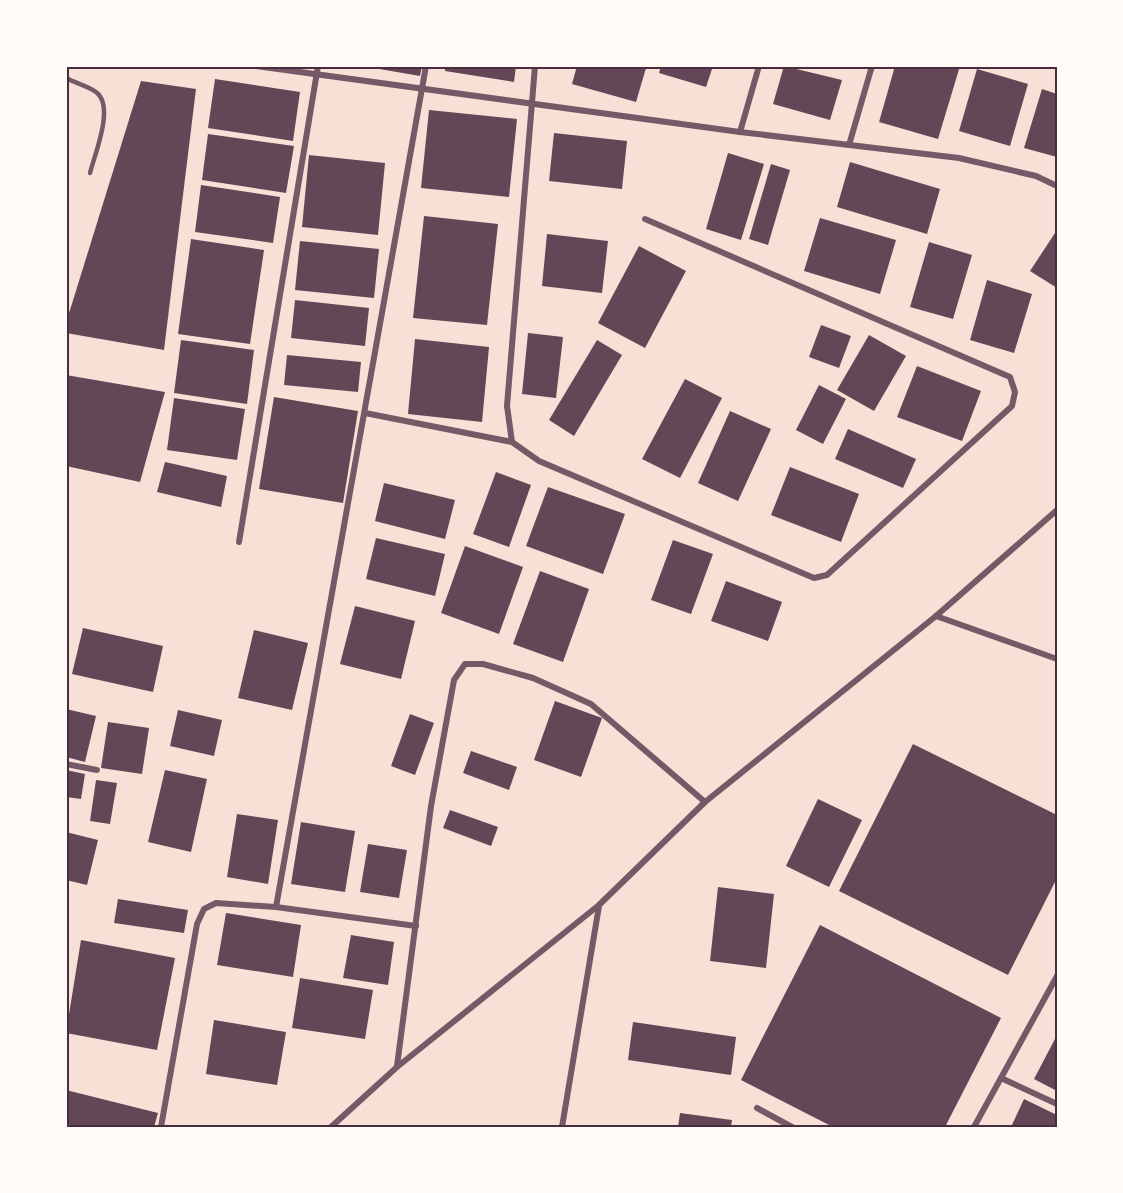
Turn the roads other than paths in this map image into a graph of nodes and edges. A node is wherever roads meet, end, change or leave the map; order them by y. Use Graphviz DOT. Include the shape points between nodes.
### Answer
graph roads {
  1 [pos="256,66"];
  2 [pos="318,66"];
  3 [pos="426,66"];
  4 [pos="535,66"];
  5 [pos="759,66"];
  6 [pos="872,66"];
  7 [pos="317,75"];
  8 [pos="66,78"];
  9 [pos="423,88"];
  10 [pos="531,104"];
  11 [pos="740,132"];
  12 [pos="849,145"];
  13 [pos="90,173"];
  14 [pos="1057,186"];
  15 [pos="645,219"];
  16 [pos="365,413"];
  17 [pos="512,442"];
  18 [pos="1057,510"];
  19 [pos="239,542"];
  20 [pos="936,616"];
  21 [pos="1057,659"];
  22 [pos="66,764"];
  23 [pos="97,770"];
  24 [pos="705,802"];
  25 [pos="599,905"];
  26 [pos="276,908"];
  27 [pos="416,926"];
  28 [pos="1057,976"];
  29 [pos="397,1067"];
  30 [pos="1001,1078"];
  31 [pos="1057,1104"];
  32 [pos="757,1108"];
  33 [pos="161,1127"];
  34 [pos="331,1127"];
  35 [pos="562,1127"];
  36 [pos="792,1127"];
  37 [pos="974,1127"];
  1 -- 7 [label="street"];
  2 -- 7 [label="street"];
  3 -- 9 [label="street"];
  4 -- 10 [label="street"];
  5 -- 11 [label="street"];
  6 -- 12 [label="street"];
  7 -- 9 [label="street"];
  7 -- 19 [label="street"];
  8 -- 13 [label="lane" via="97,93 104,102 106,114"];
  9 -- 10 [label="street"];
  9 -- 16 [label="street"];
  10 -- 11 [label="street"];
  10 -- 17 [label="street" via="507,406"];
  11 -- 12 [label="street"];
  12 -- 14 [label="street" via="959,158 1036,176"];
  15 -- 17 [label="street" via="1010,377 1015,392 1012,406 821,578 540,461"];
  16 -- 17 [label="street"];
  16 -- 26 [label="street"];
  18 -- 20 [label="street"];
  20 -- 21 [label="street"];
  20 -- 24 [label="street"];
  22 -- 23 [label="street"];
  24 -- 25 [label="street"];
  24 -- 27 [label="street" via="591,704 533,678 483,664 465,664 454,680 431,806"];
  25 -- 29 [label="street"];
  25 -- 35 [label="street"];
  26 -- 27 [label="street"];
  26 -- 33 [label="street" via="216,903 204,909 197,924"];
  27 -- 29 [label="street"];
  28 -- 30 [label="street"];
  29 -- 34 [label="street"];
  30 -- 31 [label="street"];
  30 -- 37 [label="street"];
  32 -- 36 [label="street"];
}
